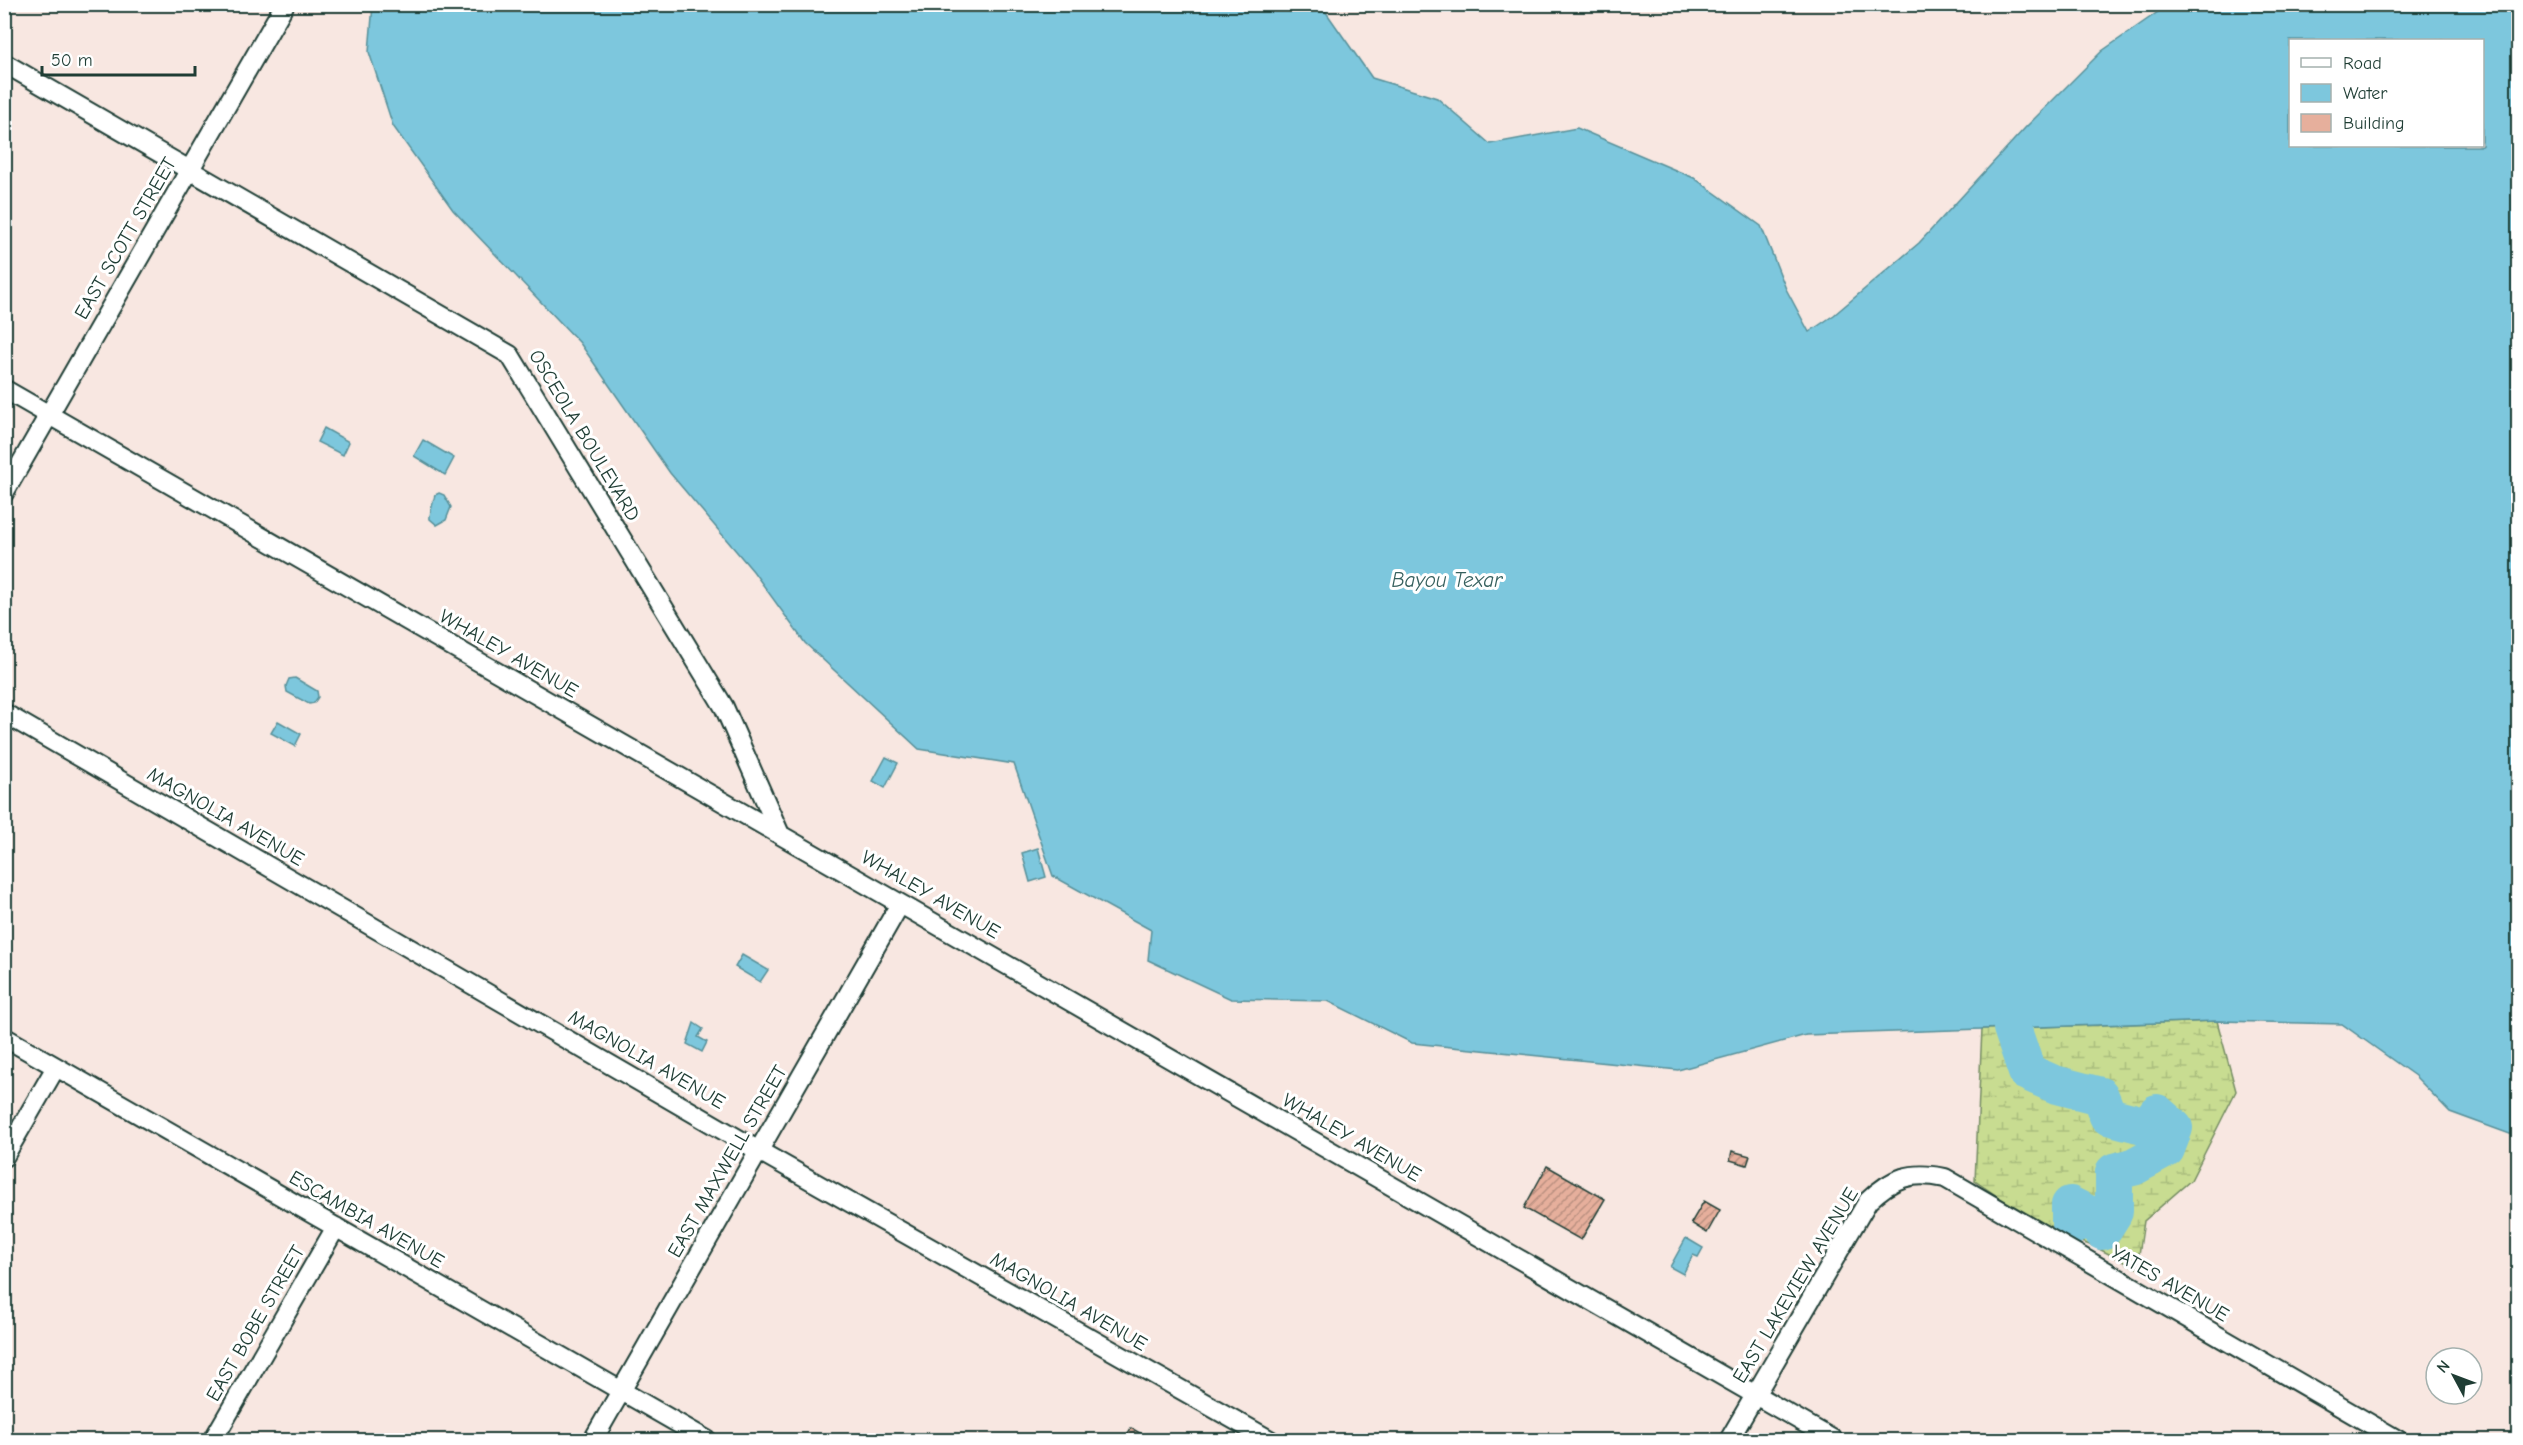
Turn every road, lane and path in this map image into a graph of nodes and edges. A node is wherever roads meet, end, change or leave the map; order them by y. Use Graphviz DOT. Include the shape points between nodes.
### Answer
graph roads {
  1 [pos="285,4"];
  2 [pos="4,63"];
  3 [pos="191,169"];
  4 [pos="4,389"];
  5 [pos="50,415"];
  6 [pos="4,493"];
  7 [pos="4,714"];
  8 [pos="779,832"];
  9 [pos="900,904"];
  10 [pos="4,1037"];
  11 [pos="56,1067"];
  12 [pos="759,1151"];
  13 [pos="4,1157"];
  14 [pos="1917,1175"];
  15 [pos="336,1227"];
  16 [pos="621,1391"];
  17 [pos="1755,1395"];
  18 [pos="213,1440"];
  19 [pos="592,1440"];
  20 [pos="707,1440"];
  21 [pos="1270,1440"];
  22 [pos="1729,1440"];
  23 [pos="1833,1440"];
  24 [pos="2398,1440"];
  1 -- 3 [label="street, EAST SCOTT STREET"];
  2 -- 3 [label="street"];
  3 -- 5 [label="street, EAST SCOTT STREET"];
  3 -- 8 [label="street, OSCEOLA BOULEVARD" via="510,355 724,707"];
  4 -- 5 [label="street, WHALEY AVENUE"];
  5 -- 6 [label="street, EAST SCOTT STREET"];
  5 -- 8 [label="street, WHALEY AVENUE"];
  7 -- 12 [label="street, MAGNOLIA AVENUE"];
  8 -- 9 [label="street, WHALEY AVENUE"];
  9 -- 12 [label="street, EAST MAXWELL STREET"];
  9 -- 17 [label="street, WHALEY AVENUE"];
  10 -- 11 [label="street, ESCAMBIA AVENUE"];
  11 -- 13 [label="street"];
  11 -- 15 [label="street, ESCAMBIA AVENUE"];
  12 -- 16 [label="street, EAST MAXWELL STREET"];
  12 -- 21 [label="street, MAGNOLIA AVENUE"];
  14 -- 17 [label="street, EAST LAKEVIEW AVENUE" via="1897,1179 1868,1201"];
  14 -- 24 [label="street, YATES AVENUE" via="1945,1178"];
  15 -- 16 [label="street, ESCAMBIA AVENUE"];
  15 -- 18 [label="street, EAST BOBE STREET"];
  16 -- 19 [label="street, EAST MAXWELL STREET"];
  16 -- 20 [label="street, ESCAMBIA AVENUE"];
  17 -- 22 [label="street, EAST LAKEVIEW AVENUE"];
  17 -- 23 [label="street, WHALEY AVENUE"];
}
